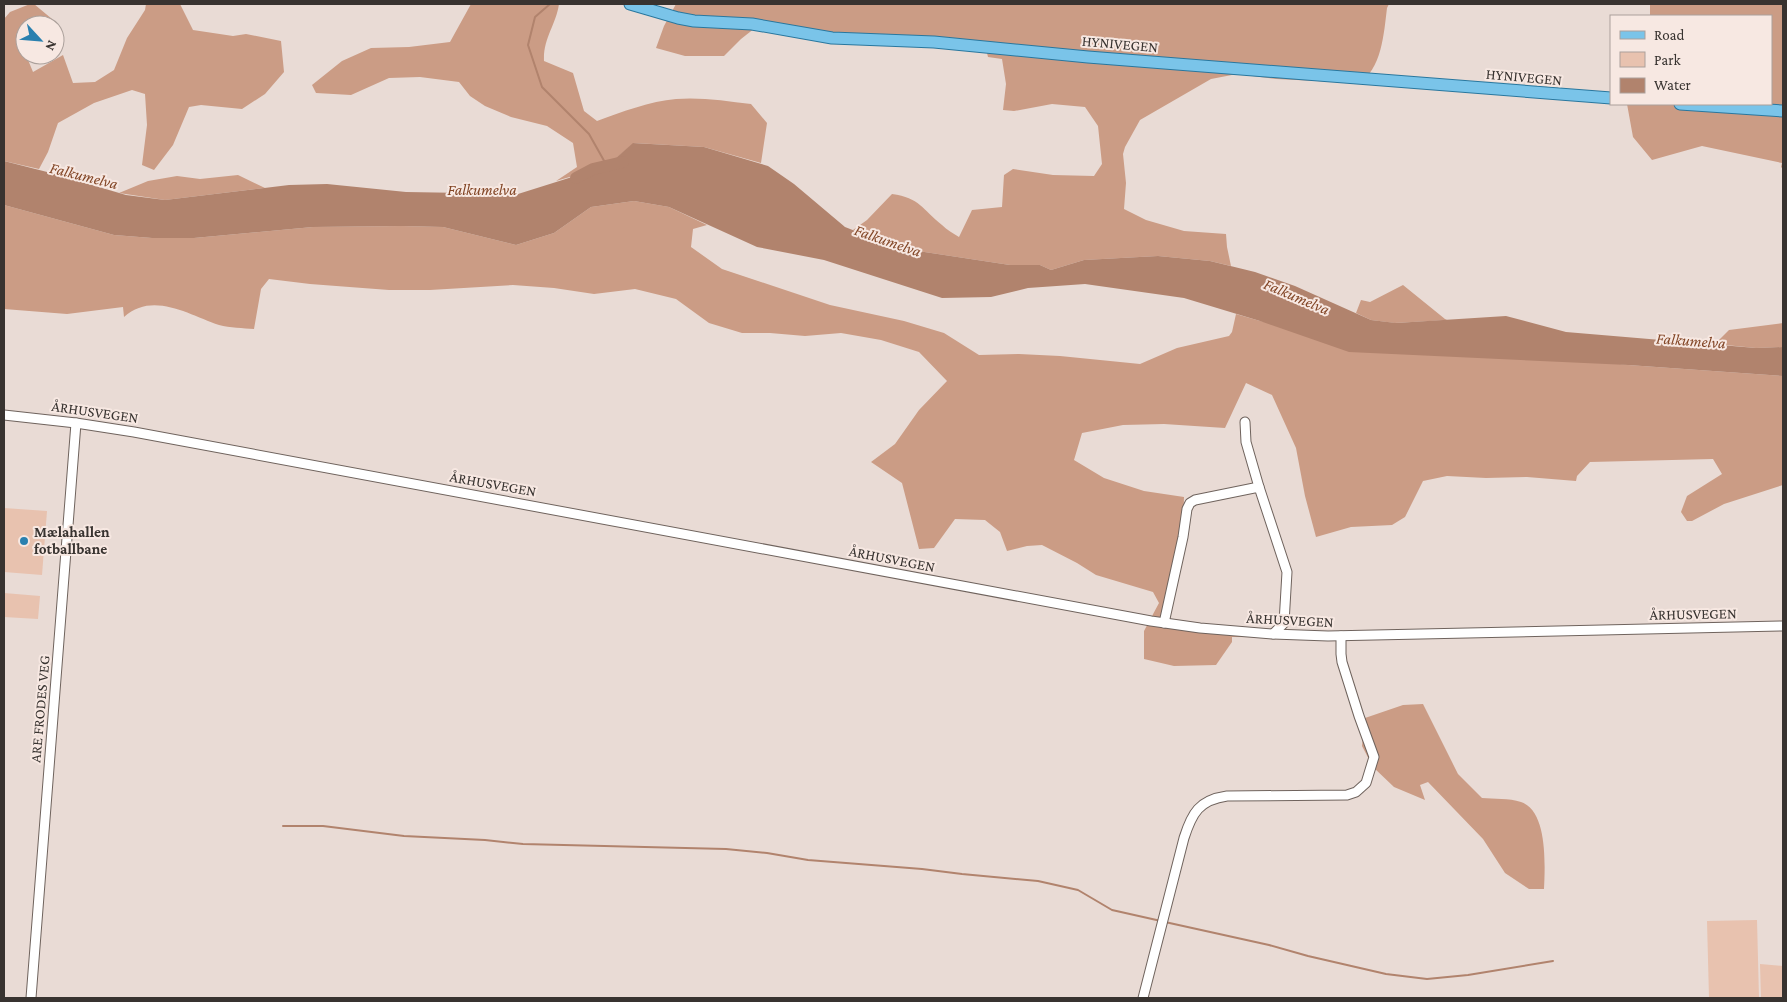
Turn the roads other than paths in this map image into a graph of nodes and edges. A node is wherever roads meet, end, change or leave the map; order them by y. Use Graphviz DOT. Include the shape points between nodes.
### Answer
graph roads {
  1 [pos="630,4"];
  2 [pos="1610,98"];
  3 [pos="1695,105"];
  4 [pos="1783,111"];
  5 [pos="4,415"];
  6 [pos="76,422"];
  7 [pos="1245,422"];
  8 [pos="1259,487"];
  9 [pos="1164,623"];
  10 [pos="1284,624"];
  11 [pos="1783,626"];
  12 [pos="1273,634"];
  13 [pos="1294,636"];
  14 [pos="1341,636"];
  15 [pos="31,998"];
  16 [pos="1143,998"];
  1 -- 2 [label="main road, HYNIVEGEN" via="694,21 752,24 832,38 934,42"];
  3 -- 4 [label="main road"];
  5 -- 6 [label="street, ÅRHUSVEGEN"];
  6 -- 9 [label="street, ÅRHUSVEGEN"];
  6 -- 15 [label="street, ARE FRODES VEG"];
  7 -- 8 [label="street" via="1246,442"];
  8 -- 9 [label="street" via="1190,503"];
  8 -- 10 [label="street" via="1288,572"];
  9 -- 12 [label="street, ÅRHUSVEGEN"];
  10 -- 12 [label="street"];
  10 -- 13 [label="street"];
  11 -- 14 [label="street, ÅRHUSVEGEN"];
  12 -- 13 [label="street, ÅRHUSVEGEN"];
  13 -- 14 [label="street, ÅRHUSVEGEN"];
  14 -- 16 [label="street" via="1342,662 1374,757 1366,783 1356,792 1345,795 1227,796 1213,799 1196,810 1188,825"];
}
